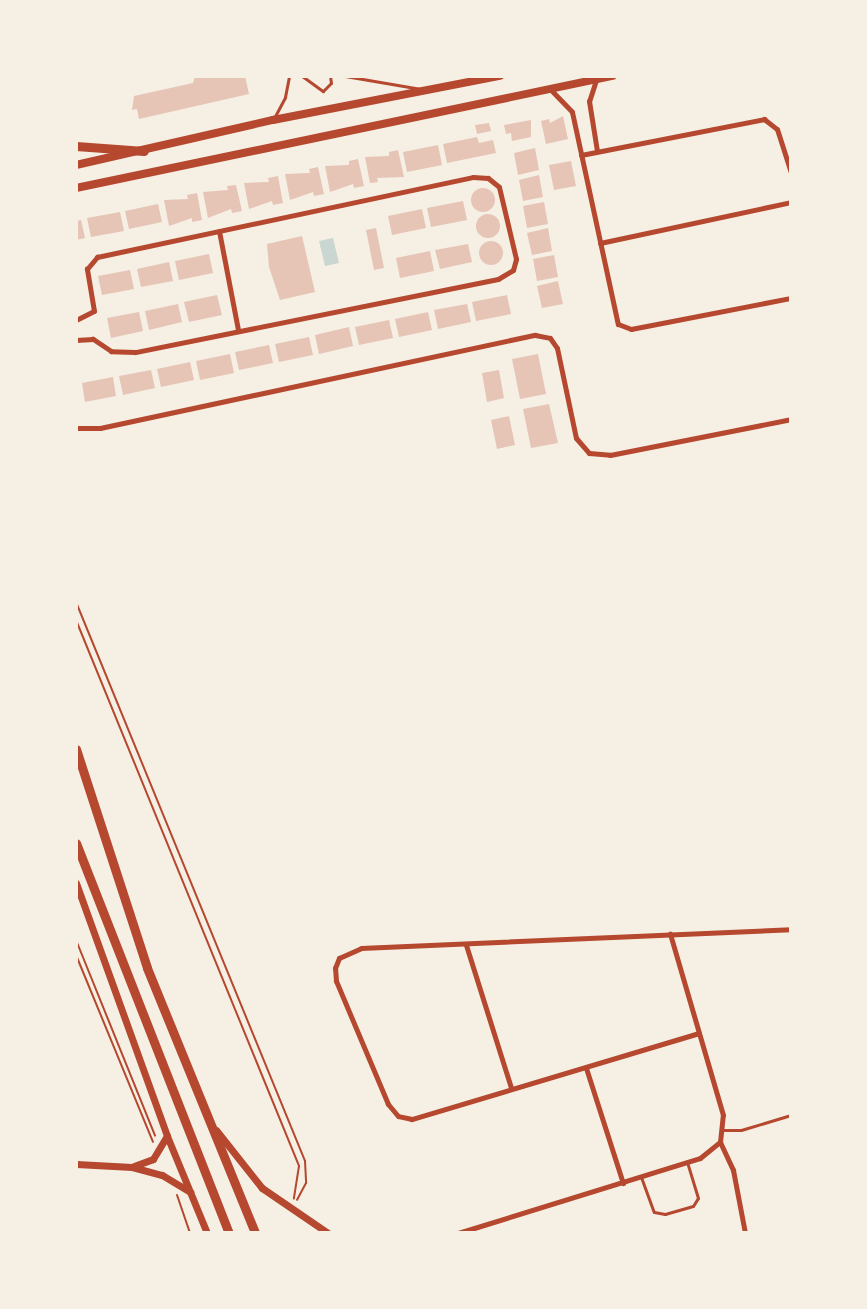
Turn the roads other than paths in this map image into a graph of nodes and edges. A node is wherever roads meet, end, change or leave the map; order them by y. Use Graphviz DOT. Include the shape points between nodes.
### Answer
graph roads {
  1 [pos="289,76"];
  2 [pos="302,76"];
  3 [pos="330,76"];
  4 [pos="345,76"];
  5 [pos="500,76"];
  6 [pos="612,76"];
  7 [pos="596,80"];
  8 [pos="426,90"];
  9 [pos="551,90"];
  10 [pos="273,120"];
  11 [pos="76,146"];
  12 [pos="144,151"];
  13 [pos="597,151"];
  14 [pos="581,155"];
  15 [pos="76,164"];
  16 [pos="791,174"];
  17 [pos="76,188"];
  18 [pos="791,202"];
  19 [pos="219,231"];
  20 [pos="600,243"];
  21 [pos="791,298"];
  22 [pos="76,320"];
  23 [pos="238,330"];
  24 [pos="76,340"];
  25 [pos="791,419"];
  26 [pos="76,428"];
  27 [pos="76,748"];
  28 [pos="76,843"];
  29 [pos="76,883"];
  30 [pos="791,930"];
  31 [pos="670,934"];
  32 [pos="466,945"];
  33 [pos="699,1034"];
  34 [pos="586,1068"];
  35 [pos="512,1088"];
  36 [pos="791,1115"];
  37 [pos="207,1119"];
  38 [pos="723,1130"];
  39 [pos="167,1136"];
  40 [pos="720,1142"];
  41 [pos="687,1162"];
  42 [pos="76,1164"];
  43 [pos="132,1167"];
  44 [pos="641,1177"];
  45 [pos="623,1183"];
  46 [pos="190,1192"];
  47 [pos="208,1233"];
  48 [pos="229,1233"];
  49 [pos="255,1233"];
  50 [pos="328,1233"];
  51 [pos="458,1233"];
  52 [pos="745,1233"];
  1 -- 10 [label="lane" via="285,97"];
  2 -- 3 [label="lane" via="323,91 331,83"];
  4 -- 8 [label="lane"];
  5 -- 8 [label="main road"];
  6 -- 7 [label="main road"];
  7 -- 9 [label="main road"];
  7 -- 13 [label="street" via="589,101"];
  8 -- 10 [label="main road"];
  9 -- 14 [label="street" via="570,106"];
  9 -- 17 [label="main road"];
  10 -- 12 [label="main road"];
  11 -- 12 [label="main road"];
  12 -- 15 [label="main road"];
  13 -- 14 [label="street"];
  13 -- 16 [label="street" via="764,119 777,128"];
  14 -- 20 [label="street"];
  18 -- 20 [label="street"];
  19 -- 22 [label="street" via="91,259 86,269 94,311"];
  19 -- 23 [label="street"];
  19 -- 23 [label="street" via="488,178 499,187 516,259 514,270 498,278"];
  20 -- 21 [label="street" via="616,320 626,329"];
  23 -- 24 [label="street" via="121,354 93,339"];
  25 -- 26 [label="street" via="610,455 589,452 576,438 557,348 550,338 535,335 100,428"];
  27 -- 37 [label="main road" via="133,930"];
  28 -- 48 [label="main road"];
  29 -- 39 [label="street"];
  30 -- 31 [label="street"];
  31 -- 32 [label="street"];
  31 -- 33 [label="street"];
  32 -- 35 [label="street"];
  32 -- 35 [label="street" via="348,951 338,958 336,981 388,1104 398,1116 412,1119"];
  33 -- 34 [label="street"];
  33 -- 38 [label="street"];
  34 -- 35 [label="street"];
  34 -- 45 [label="street"];
  36 -- 38 [label="lane" via="741,1130"];
  37 -- 49 [label="main road"];
  37 -- 50 [label="street" via="249,1176 289,1210"];
  38 -- 40 [label="street"];
  39 -- 43 [label="street" via="154,1159"];
  39 -- 46 [label="street"];
  40 -- 41 [label="street" via="712,1152"];
  40 -- 52 [label="street" via="733,1170"];
  41 -- 44 [label="street"];
  41 -- 44 [label="lane" via="698,1198 693,1206 666,1214 654,1212"];
  42 -- 43 [label="street"];
  43 -- 46 [label="street" via="162,1175"];
  44 -- 45 [label="street"];
  45 -- 51 [label="street"];
  46 -- 47 [label="street"];
}
